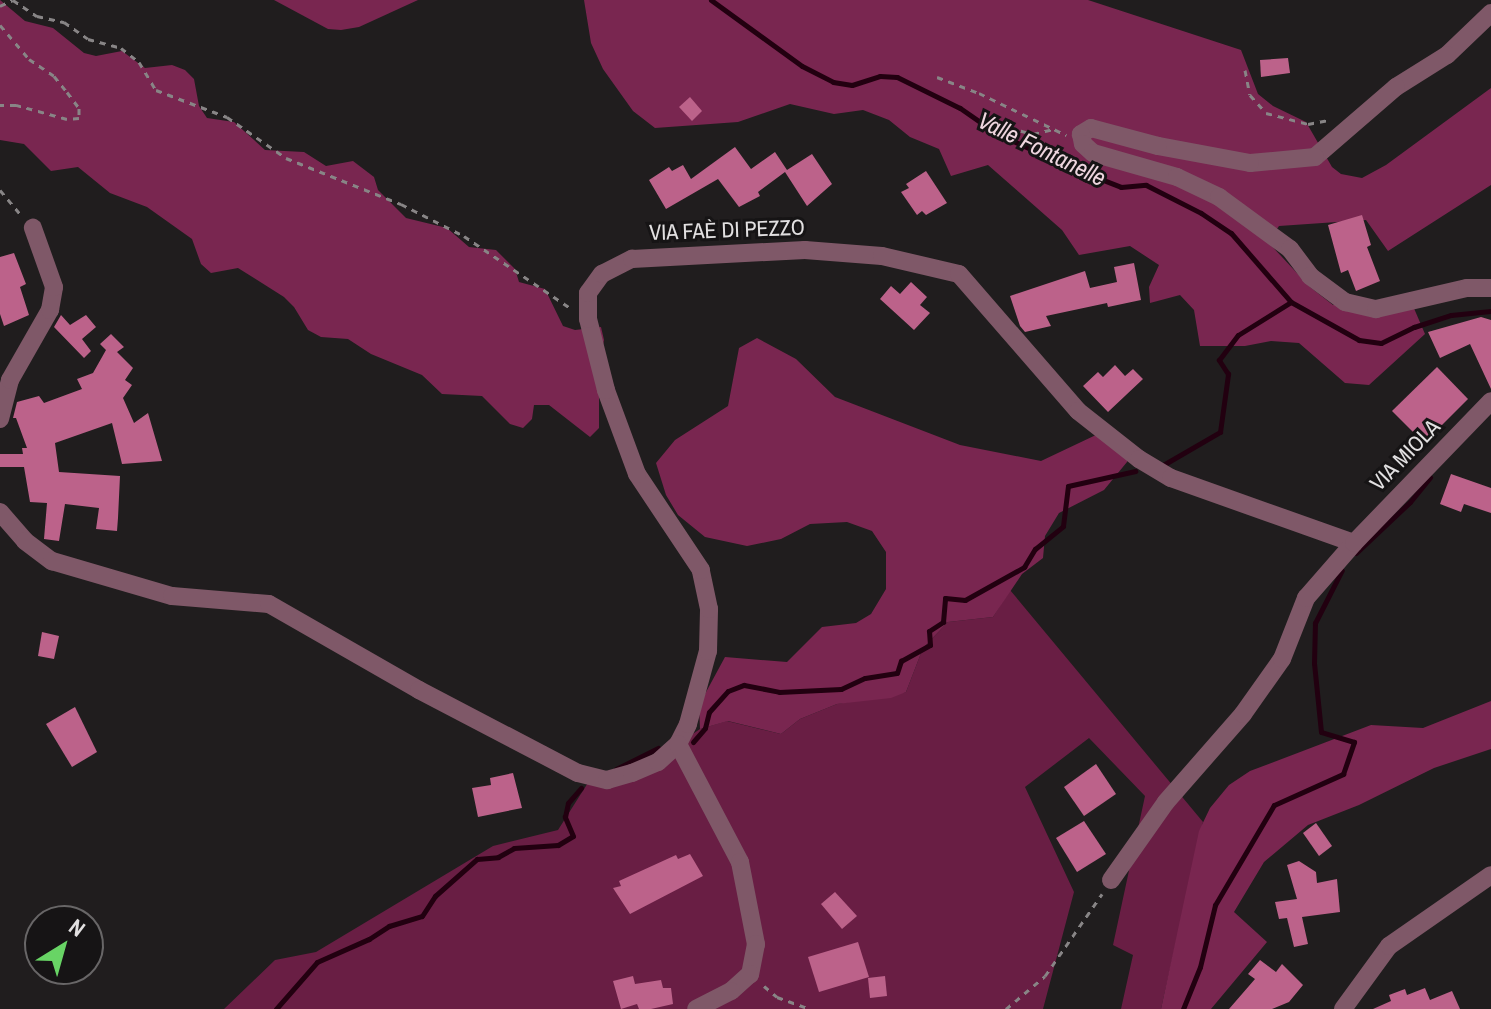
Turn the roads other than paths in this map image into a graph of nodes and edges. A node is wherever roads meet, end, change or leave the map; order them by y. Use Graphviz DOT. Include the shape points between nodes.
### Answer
graph roads {
  1 [pos="1491,13"];
  2 [pos="33,228"];
  3 [pos="1491,288"];
  4 [pos="1491,401"];
  5 [pos="0,419"];
  6 [pos="0,512"];
  7 [pos="1354,543"];
  8 [pos="678,744"];
  9 [pos="1491,875"];
  10 [pos="1111,880"];
  11 [pos="696,1009"];
  12 [pos="1343,1009"];
  1 -- 3 [label="street" via="1447,55 1396,87 1315,157 1250,163 1091,128 1081,134 1093,153 1177,177 1219,197 1290,249 1310,276 1345,302 1376,309 1467,288"];
  2 -- 5 [label="street" via="54,287 50,310 10,380"];
  4 -- 7 [label="street, VIA MIOLA"];
  6 -- 8 [label="street" via="52,561 172,596 269,604 578,773 607,780 632,773 658,762"];
  7 -- 8 [label="street, VIA FAÈ DI PEZZO" via="1171,478 1139,459 1078,411 959,274 882,256 805,250 632,259 602,274 588,293 588,319 606,390 637,474 701,570 709,609 708,651"];
  7 -- 10 [label="street, VIA MIOLA" via="1306,598 1282,659 1251,703 1166,802"];
  8 -- 11 [label="street" via="740,862 756,944 750,974"];
  9 -- 12 [label="street" via="1389,946"];
}
